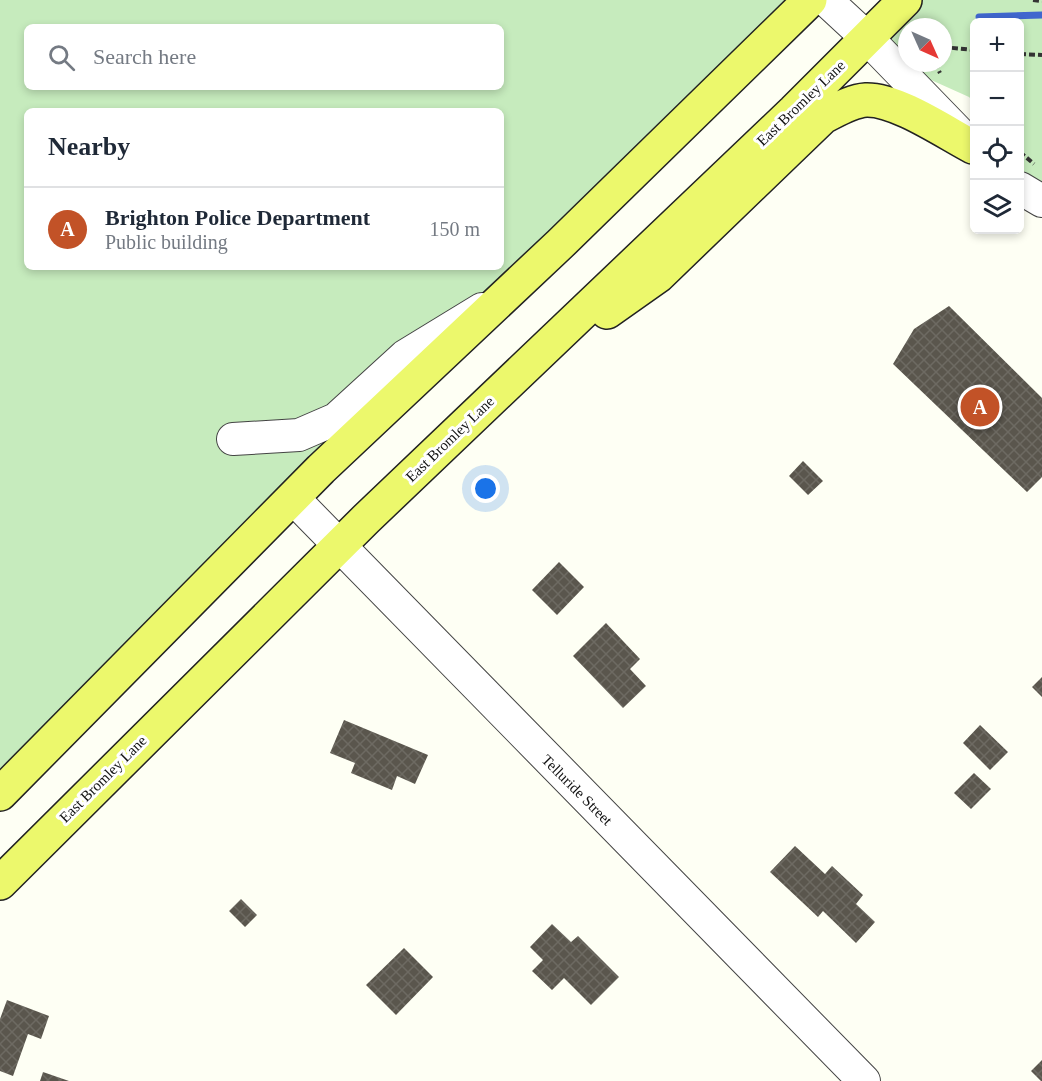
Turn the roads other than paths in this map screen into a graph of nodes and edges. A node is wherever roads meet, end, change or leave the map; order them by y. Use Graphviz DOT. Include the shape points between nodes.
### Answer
graph roads {
  1 [pos="810,0"];
  2 [pos="826,0"];
  3 [pos="905,0"];
  4 [pos="867,38"];
  5 [pos="970,144"];
  6 [pos="970,146"];
  7 [pos="1030,178"];
  8 [pos="1042,201"];
  9 [pos="501,298"];
  10 [pos="519,373"];
  11 [pos="233,439"];
  12 [pos="293,498"];
  13 [pos="338,547"];
  14 [pos="0,794"];
  15 [pos="0,883"];
  16 [pos="864,1081"];
  1 -- 9 [label="main road"];
  2 -- 4 [label="street"];
  3 -- 4 [label="main road, East Bromley Lane"];
  4 -- 5 [label="street"];
  4 -- 10 [label="main road, East Bromley Lane"];
  6 -- 10 [label="main road" via="878,100 847,105 823,117 658,276"];
  7 -- 8 [label="street"];
  9 -- 11 [label="street" via="405,356 336,419 299,435"];
  9 -- 12 [label="main road"];
  10 -- 13 [label="main road, East Bromley Lane"];
  12 -- 13 [label="street, Telluride Street"];
  12 -- 14 [label="main road"];
  13 -- 15 [label="main road, East Bromley Lane"];
  13 -- 16 [label="street, Telluride Street"];
}
